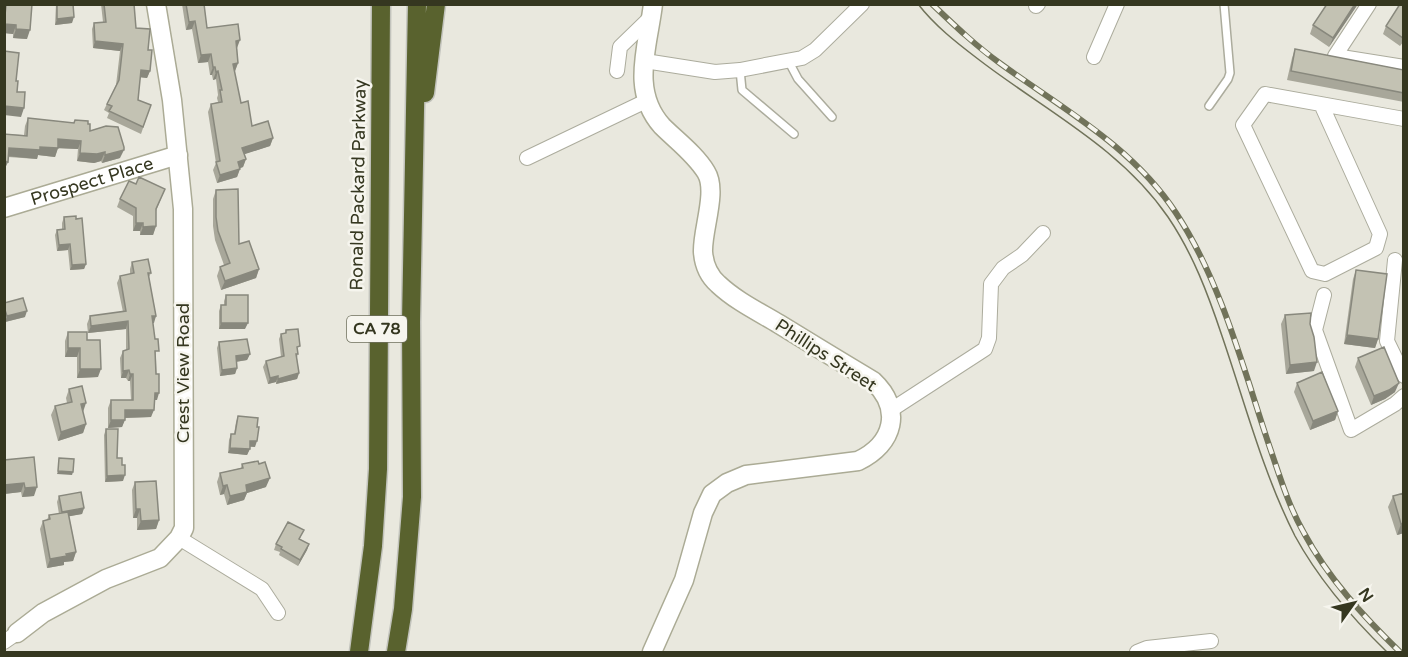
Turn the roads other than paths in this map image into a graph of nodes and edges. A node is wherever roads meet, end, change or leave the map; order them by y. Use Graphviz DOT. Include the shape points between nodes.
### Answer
graph roads {
  1 [pos="156,4"];
  2 [pos="381,4"];
  3 [pos="417,4"];
  4 [pos="436,4"];
  5 [pos="862,4"];
  6 [pos="1117,4"];
  7 [pos="1224,4"];
  8 [pos="1369,4"];
  9 [pos="653,10"];
  10 [pos="1094,57"];
  11 [pos="645,61"];
  12 [pos="789,62"];
  13 [pos="1404,67"];
  14 [pos="740,70"];
  15 [pos="617,71"];
  16 [pos="646,101"];
  17 [pos="1321,104"];
  18 [pos="1209,106"];
  19 [pos="832,117"];
  20 [pos="1404,119"];
  21 [pos="794,134"];
  22 [pos="178,155"];
  23 [pos="527,159"];
  24 [pos="415,160"];
  25 [pos="4,208"];
  26 [pos="1043,233"];
  27 [pos="1395,260"];
  28 [pos="1324,295"];
  29 [pos="1404,376"];
  30 [pos="1404,396"];
  31 [pos="891,410"];
  32 [pos="179,538"];
  33 [pos="278,613"];
  34 [pos="11,637"];
  35 [pos="1211,641"];
  36 [pos="359,652"];
  37 [pos="396,652"];
  38 [pos="652,652"];
  39 [pos="1137,652"];
  1 -- 22 [label="street, Crest View Road"];
  2 -- 36 [label="highway, Ronald Packard Parkway / CA 78" via="378,469"];
  3 -- 24 [label="highway, CA 78"];
  4 -- 24 [label="highway"];
  5 -- 12 [label="street" via="815,50"];
  6 -- 10 [label="street"];
  7 -- 18 [label="lane" via="1230,73"];
  8 -- 13 [label="street" via="1335,56"];
  9 -- 11 [label="street, Phillips Street"];
  9 -- 15 [label="street" via="620,47"];
  11 -- 14 [label="street" via="715,72"];
  11 -- 16 [label="street, Phillips Street" via="642,76"];
  12 -- 14 [label="street"];
  12 -- 19 [label="lane" via="798,79"];
  14 -- 21 [label="lane" via="742,90"];
  16 -- 23 [label="street"];
  16 -- 31 [label="street, Phillips Street" via="662,125 708,173 711,188 703,252 712,277 745,304 873,381 884,393"];
  17 -- 17 [label="street" via="1265,94 1243,125 1312,271 1325,274 1376,248 1380,234"];
  17 -- 20 [label="street"];
  22 -- 25 [label="street, Prospect Place"];
  22 -- 32 [label="street, Crest View Road" via="183,209 184,504 184,528"];
  24 -- 37 [label="highway, CA 78" via="412,497"];
  26 -- 31 [label="street" via="1003,268 991,284 985,349"];
  27 -- 29 [label="street" via="1388,341"];
  28 -- 30 [label="street" via="1315,330 1351,430"];
  31 -- 38 [label="street, Phillips Street" via="886,440 858,461 746,475 712,494 684,580"];
  32 -- 33 [label="street" via="262,589"];
  32 -- 34 [label="street" via="160,558 106,579 43,613"];
  35 -- 39 [label="street"];
}
